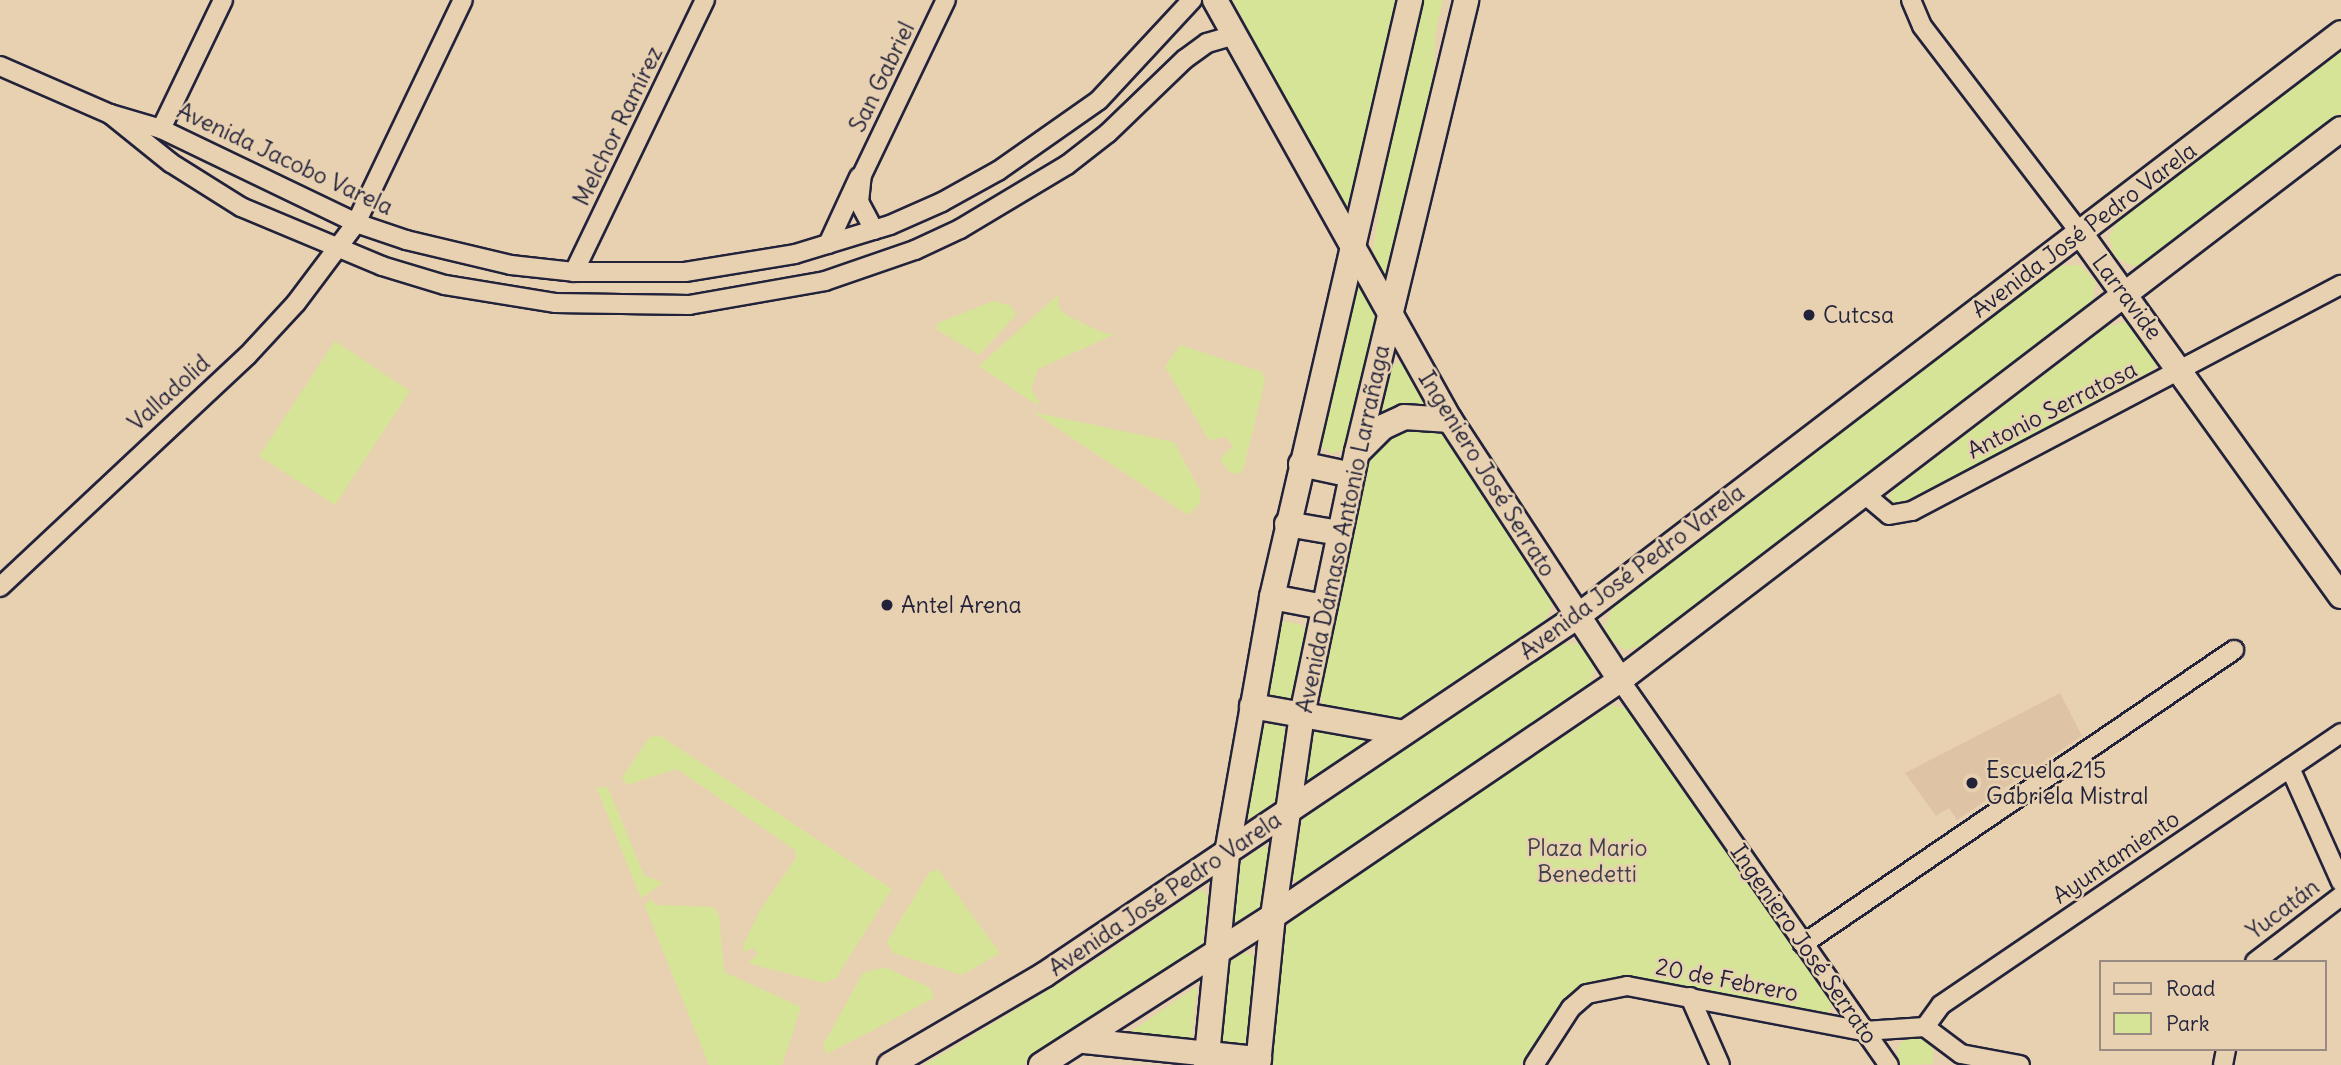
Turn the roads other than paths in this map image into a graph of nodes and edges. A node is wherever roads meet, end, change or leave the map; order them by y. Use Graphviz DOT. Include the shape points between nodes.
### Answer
graph roads {
  1 [pos="223,0"];
  2 [pos="463,0"];
  3 [pos="705,0"];
  4 [pos="946,0"];
  5 [pos="1192,0"];
  6 [pos="1215,0"];
  7 [pos="1410,0"];
  8 [pos="1451,0"];
  9 [pos="1466,0"];
  10 [pos="1911,0"];
  11 [pos="2341,33"];
  12 [pos="1235,35"];
  13 [pos="1456,40"];
  14 [pos="0,66"];
  15 [pos="110,114"];
  16 [pos="161,129"];
  17 [pos="2341,129"];
  18 [pos="862,175"];
  19 [pos="904,219"];
  20 [pos="356,223"];
  21 [pos="874,230"];
  22 [pos="2080,233"];
  23 [pos="828,244"];
  24 [pos="1350,246"];
  25 [pos="338,248"];
  26 [pos="915,250"];
  27 [pos="574,272"];
  28 [pos="685,272"];
  29 [pos="2341,285"];
  30 [pos="2127,297"];
  31 [pos="689,304"];
  32 [pos="1390,317"];
  33 [pos="2182,370"];
  34 [pos="1450,420"];
  35 [pos="1301,464"];
  36 [pos="1354,464"];
  37 [pos="1862,492"];
  38 [pos="1287,524"];
  39 [pos="1339,533"];
  40 [pos="0,587"];
  41 [pos="2341,596"];
  42 [pos="1272,597"];
  43 [pos="1324,607"];
  44 [pos="1578,616"];
  45 [pos="2234,650"];
  46 [pos="1620,680"];
  47 [pos="1252,706"];
  48 [pos="1303,715"];
  49 [pos="1403,733"];
  50 [pos="2341,733"];
  51 [pos="2290,768"];
  52 [pos="1287,811"];
  53 [pos="1227,853"];
  54 [pos="2341,882"];
  55 [pos="2341,896"];
  56 [pos="1273,916"];
  57 [pos="1803,944"];
  58 [pos="1216,953"];
  59 [pos="2258,960"];
  60 [pos="1690,997"];
  61 [pos="1925,1027"];
  62 [pos="1864,1031"];
  63 [pos="1084,1041"];
  64 [pos="1206,1060"];
  65 [pos="1956,1060"];
  66 [pos="1259,1062"];
  67 [pos="890,1065"];
  68 [pos="1041,1065"];
  69 [pos="1534,1065"];
  70 [pos="1720,1065"];
  71 [pos="1889,1065"];
  72 [pos="2020,1065"];
  1 -- 16 [label="street"];
  2 -- 20 [label="street, Valladolid"];
  3 -- 27 [label="street, Melchor Ramírez"];
  4 -- 18 [label="street, San Gabriel"];
  5 -- 19 [label="street, Avenida Jacobo Varela" via="1161,37 1070,122 998,171"];
  6 -- 12 [label="street, Ingeniero José Serrato"];
  7 -- 24 [label="street"];
  8 -- 13 [label="street" via="1448,14"];
  9 -- 13 [label="street, Avenida Dámaso Antonio Larrañaga"];
  10 -- 22 [label="street, Larravide" via="1922,26"];
  11 -- 22 [label="street, Avenida José Pedro Varela"];
  12 -- 24 [label="street, Ingeniero José Serrato"];
  12 -- 26 [label="street, Avenida Jacobo Varela" via="1208,43 1185,59 1108,133 1067,164 1001,208"];
  13 -- 32 [label="street, Avenida Dámaso Antonio Larrañaga"];
  14 -- 15 [label="street, Avenida Jacobo Varela"];
  15 -- 16 [label="street, Avenida Jacobo Varela"];
  15 -- 25 [label="street, Avenida Jacobo Varela" via="172,163 241,206"];
  16 -- 20 [label="street, Avenida Jacobo Varela"];
  17 -- 30 [label="street"];
  18 -- 21 [label="street, San Gabriel" via="859,202"];
  18 -- 23 [label="street, San Gabriel" via="854,179"];
  19 -- 21 [label="street, Avenida Jacobo Varela"];
  19 -- 26 [label="street"];
  20 -- 25 [label="street, Valladolid"];
  20 -- 27 [label="street, Avenida Jacobo Varela" via="472,257"];
  21 -- 23 [label="street, Avenida Jacobo Varela"];
  22 -- 30 [label="street, Larravide"];
  22 -- 44 [label="street, Avenida José Pedro Varela"];
  23 -- 28 [label="street, Avenida Jacobo Varela" via="758,262"];
  24 -- 32 [label="street, Ingeniero José Serrato"];
  24 -- 35 [label="street"];
  25 -- 31 [label="street, Avenida Jacobo Varela" via="445,285 504,297 603,305"];
  25 -- 40 [label="street, Valladolid" via="247,356"];
  26 -- 31 [label="street, Avenida Jacobo Varela" via="825,281"];
  27 -- 28 [label="street, Avenida Jacobo Varela"];
  28 -- 31 [label="street"];
  29 -- 33 [label="street, Antonio Serratosa"];
  30 -- 33 [label="street, Larravide"];
  30 -- 37 [label="street"];
  32 -- 34 [label="street, Ingeniero José Serrato"];
  32 -- 36 [label="street, Avenida Dámaso Antonio Larrañaga"];
  33 -- 37 [label="street, Antonio Serratosa" via="1912,511 1889,515"];
  33 -- 41 [label="street, Larravide"];
  34 -- 36 [label="street" via="1404,418 1383,427"];
  34 -- 44 [label="street, Ingeniero José Serrato"];
  35 -- 36 [label="street"];
  35 -- 38 [label="street"];
  36 -- 39 [label="street, Avenida Dámaso Antonio Larrañaga"];
  37 -- 46 [label="street"];
  38 -- 39 [label="street"];
  38 -- 42 [label="street"];
  39 -- 43 [label="street, Avenida Dámaso Antonio Larrañaga"];
  42 -- 43 [label="street"];
  42 -- 47 [label="street"];
  43 -- 48 [label="street, Avenida Dámaso Antonio Larrañaga"];
  44 -- 46 [label="street, Ingeniero José Serrato"];
  44 -- 49 [label="street, Avenida José Pedro Varela"];
  45 -- 57 [label="street"];
  46 -- 56 [label="street"];
  46 -- 57 [label="street, Ingeniero José Serrato"];
  47 -- 48 [label="street"];
  47 -- 53 [label="street"];
  48 -- 49 [label="street"];
  48 -- 52 [label="street, Avenida Dámaso Antonio Larrañaga"];
  49 -- 52 [label="street, Avenida José Pedro Varela"];
  50 -- 51 [label="street, Ayuntamiento"];
  51 -- 54 [label="street"];
  51 -- 61 [label="street, Ayuntamiento" via="1941,1005"];
  52 -- 53 [label="street, Avenida José Pedro Varela"];
  52 -- 56 [label="street, Avenida Dámaso Antonio Larrañaga"];
  53 -- 58 [label="street"];
  53 -- 67 [label="street, Avenida José Pedro Varela" via="1044,975"];
  55 -- 59 [label="street, Yucatán"];
  56 -- 58 [label="street"];
  56 -- 66 [label="street, Avenida Dámaso Antonio Larrañaga"];
  57 -- 62 [label="street, Ingeniero José Serrato"];
  58 -- 63 [label="street"];
  58 -- 64 [label="street"];
  60 -- 62 [label="street, 20 de Febrero"];
  60 -- 69 [label="street, 20 de Febrero" via="1627,986 1601,988 1571,1008"];
  60 -- 70 [label="street"];
  61 -- 62 [label="street, 20 de Febrero"];
  61 -- 65 [label="street"];
  62 -- 71 [label="street, Ingeniero José Serrato"];
  63 -- 64 [label="street"];
  63 -- 68 [label="street"];
  64 -- 66 [label="street"];
  65 -- 72 [label="street"];
}
